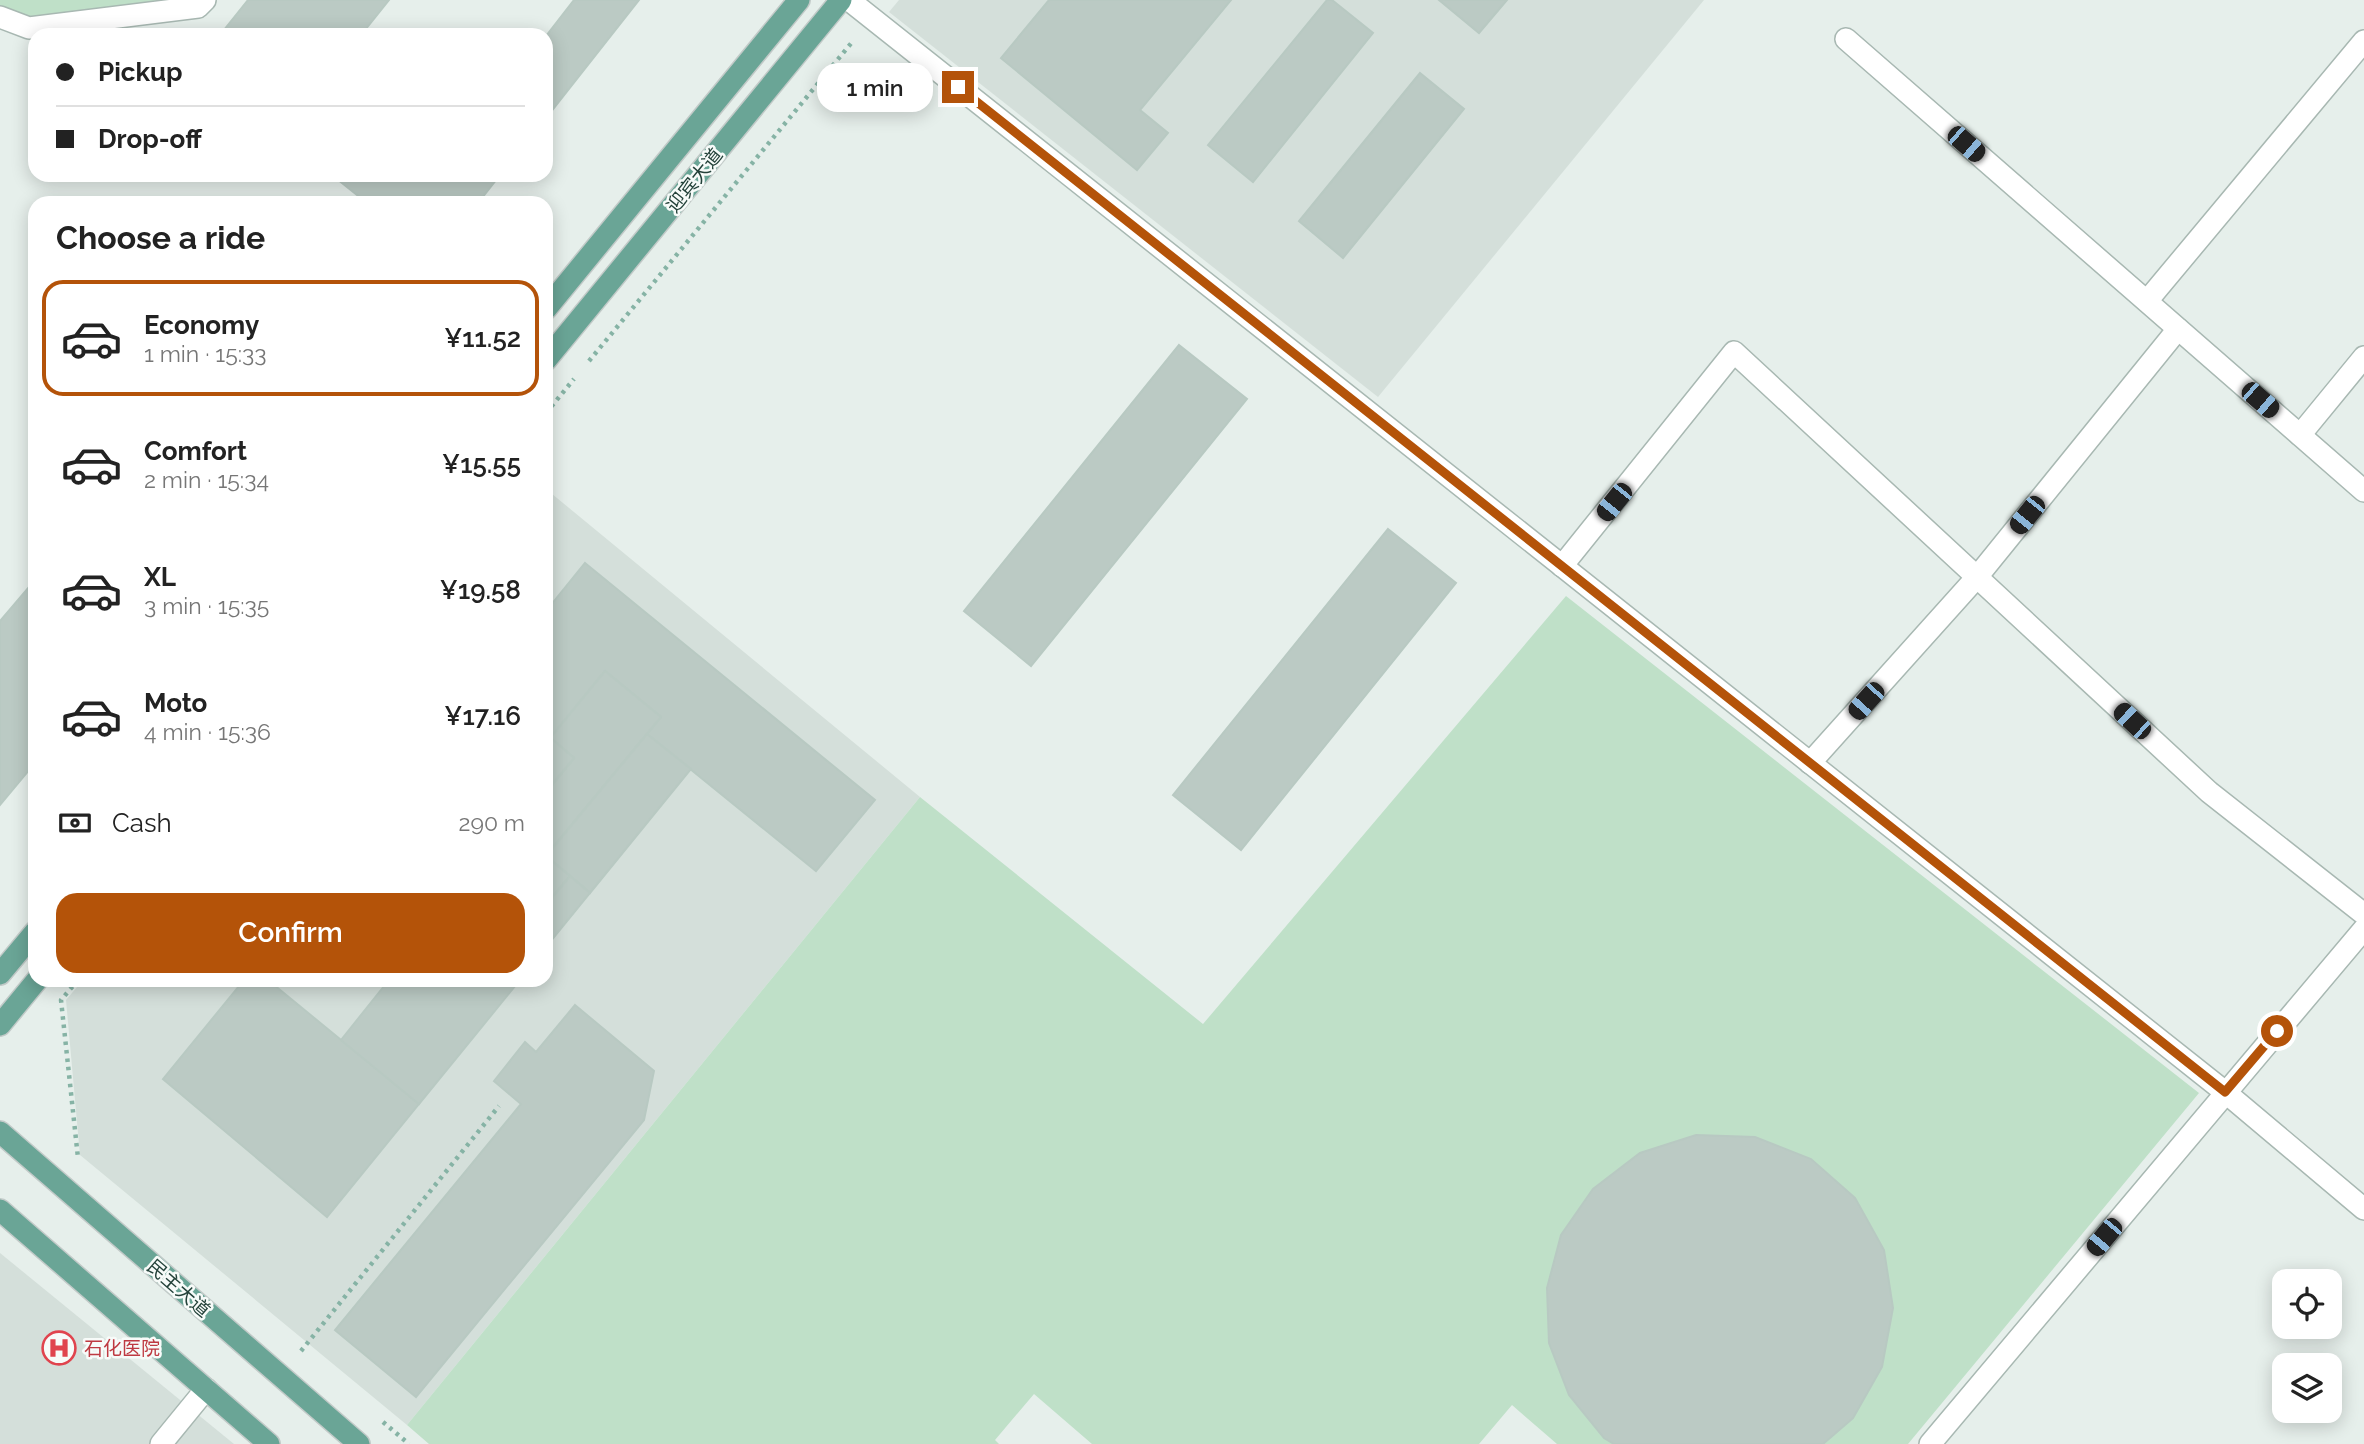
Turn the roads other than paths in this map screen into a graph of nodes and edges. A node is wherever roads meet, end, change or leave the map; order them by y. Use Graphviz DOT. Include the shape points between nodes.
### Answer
graph roads {
  1 [pos="205,0"];
  2 [pos="799,0"];
  3 [pos="841,0"];
  4 [pos="849,0"];
  5 [pos="0,17"];
  6 [pos="1846,38"];
  7 [pos="2364,41"];
  8 [pos="553,300"];
  9 [pos="2147,302"];
  10 [pos="2178,329"];
  11 [pos="553,351"];
  12 [pos="2364,358"];
  13 [pos="2300,435"];
  14 [pos="2364,491"];
  15 [pos="1562,566"];
  16 [pos="1977,577"];
  17 [pos="1810,763"];
  18 [pos="2364,914"];
  19 [pos="2364,929"];
  20 [pos="28,940"];
  21 [pos="0,974"];
  22 [pos="31,987"];
  23 [pos="0,1025"];
  24 [pos="2225,1092"];
  25 [pos="0,1132"];
  26 [pos="2364,1209"];
  27 [pos="0,1210"];
  28 [pos="206,1389"];
  29 [pos="162,1444"];
  30 [pos="269,1444"];
  31 [pos="359,1444"];
  32 [pos="1930,1444"];
  1 -- 5 [label="street" via="198,7 29,28"];
  2 -- 8 [label="main road, 迎宾大道"];
  3 -- 11 [label="main road, 迎宾大道"];
  4 -- 15 [label="street"];
  6 -- 9 [label="street"];
  7 -- 9 [label="street"];
  9 -- 10 [label="street"];
  10 -- 13 [label="street"];
  10 -- 16 [label="street"];
  12 -- 13 [label="street"];
  13 -- 14 [label="street"];
  15 -- 16 [label="street" via="1734,352"];
  15 -- 17 [label="street"];
  16 -- 17 [label="street"];
  16 -- 18 [label="street" via="2209,792"];
  17 -- 24 [label="street"];
  19 -- 24 [label="street"];
  20 -- 21 [label="main road"];
  22 -- 23 [label="main road"];
  24 -- 26 [label="street"];
  24 -- 32 [label="street"];
  25 -- 31 [label="main road, 民主大道"];
  27 -- 28 [label="main road"];
  28 -- 29 [label="street"];
  28 -- 30 [label="main road"];
}
